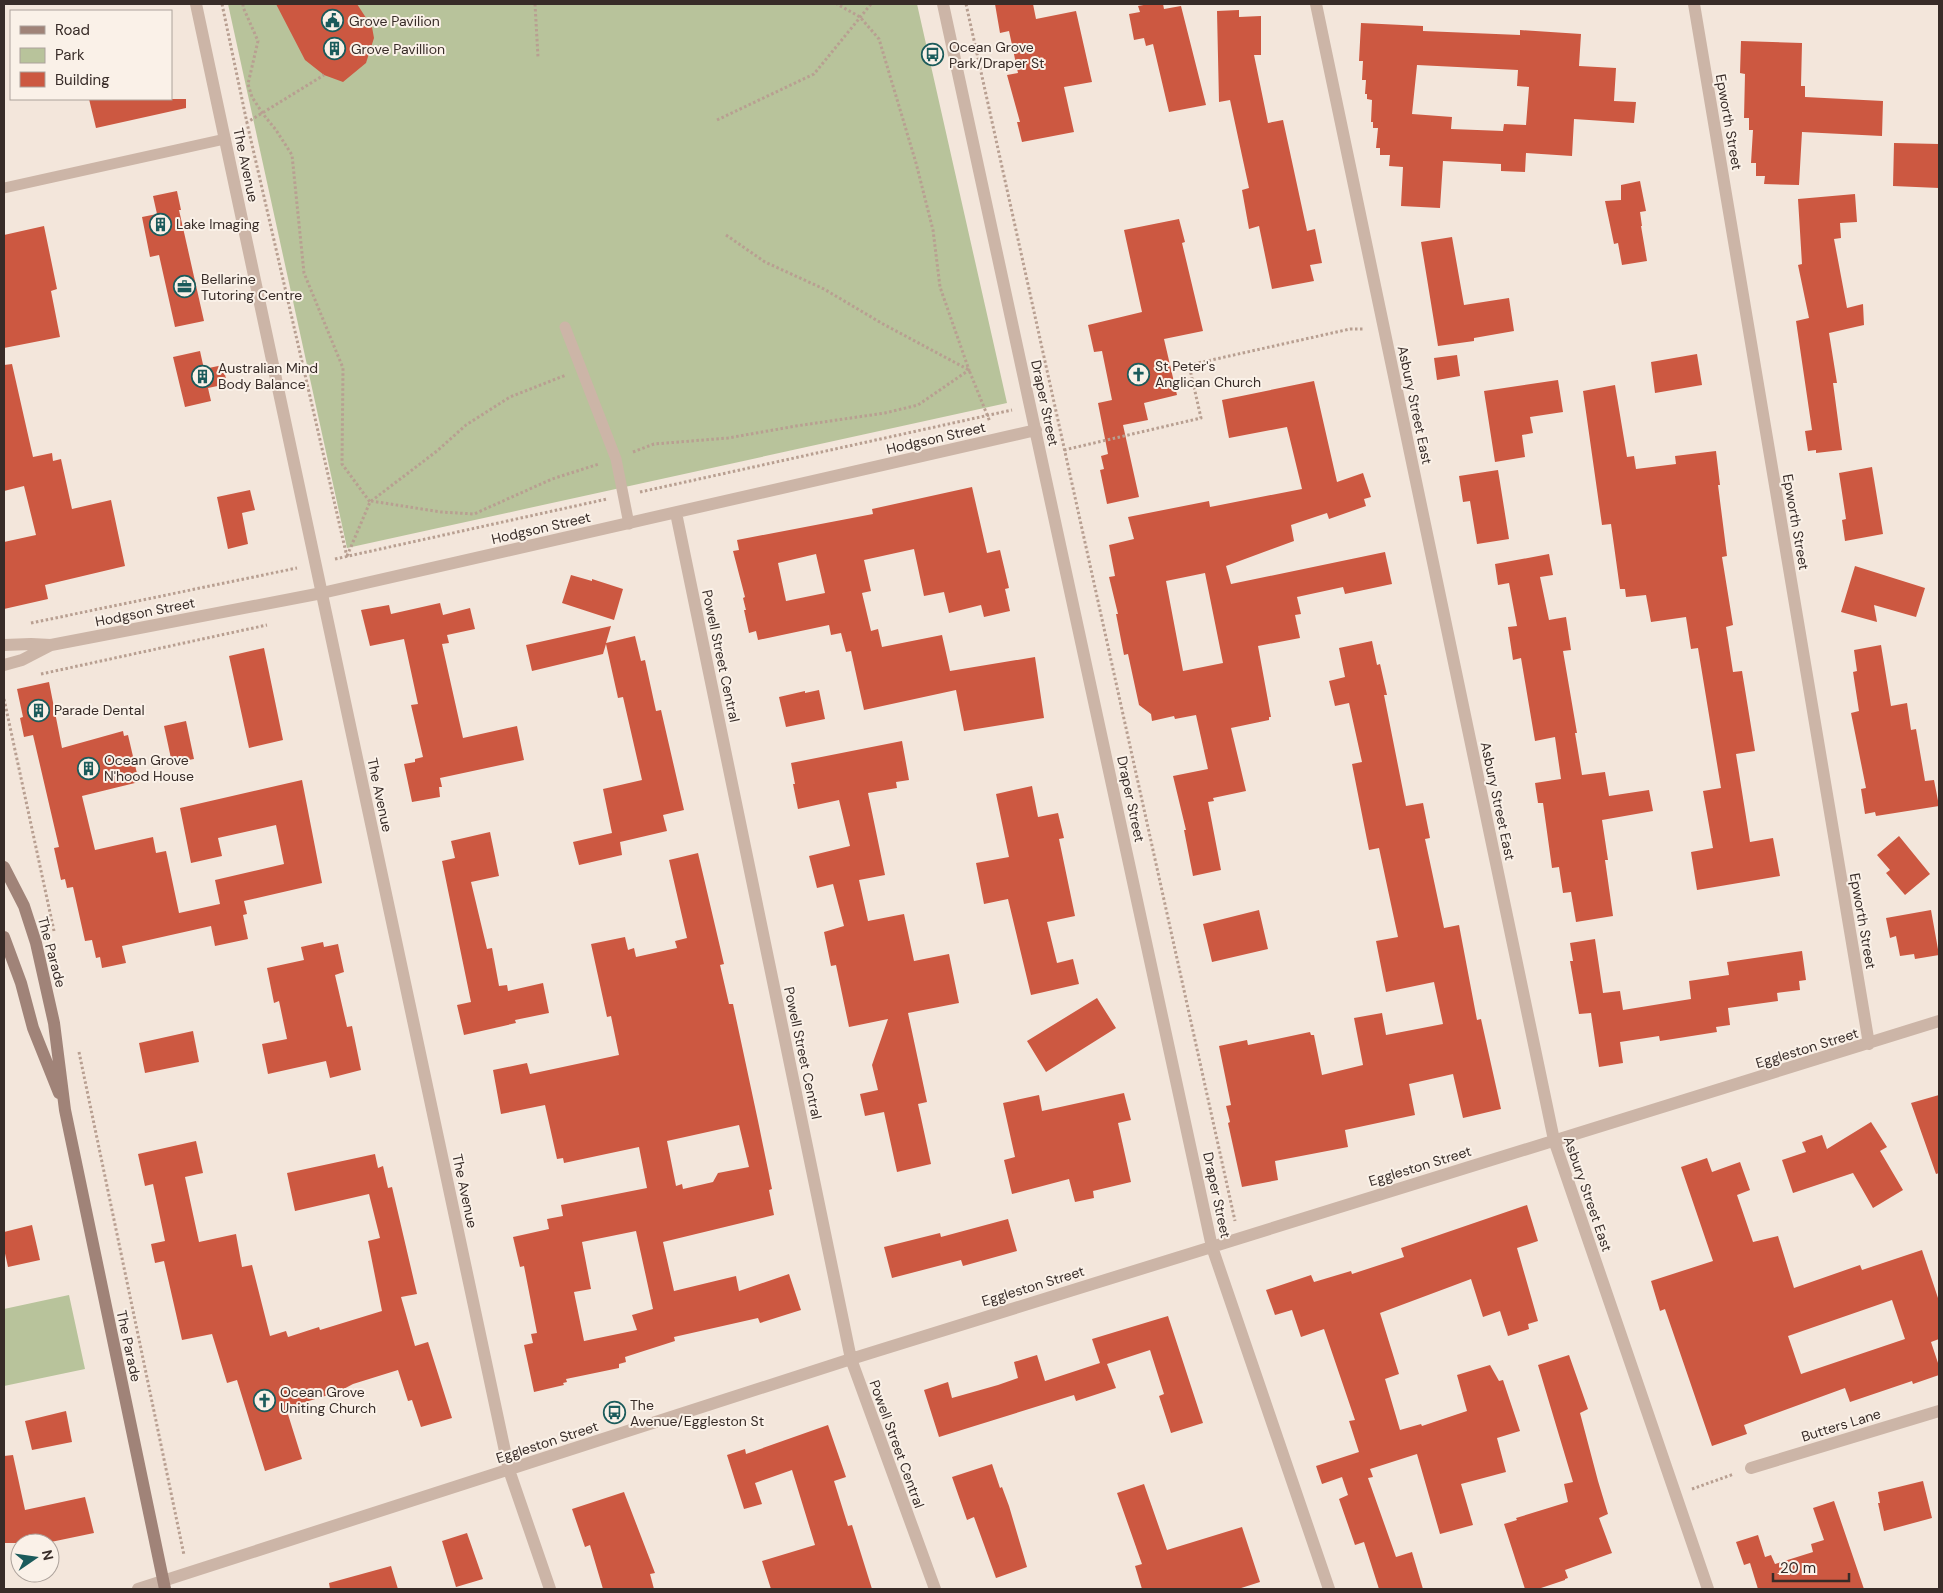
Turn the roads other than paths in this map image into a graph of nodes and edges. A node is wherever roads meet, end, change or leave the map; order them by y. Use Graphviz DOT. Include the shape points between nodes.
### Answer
graph roads {
  1 [pos="196,4"];
  2 [pos="943,4"];
  3 [pos="1316,4"];
  4 [pos="1694,4"];
  5 [pos="224,134"];
  6 [pos="4,188"];
  7 [pos="565,326"];
  8 [pos="1036,430"];
  9 [pos="676,513"];
  10 [pos="629,524"];
  11 [pos="322,593"];
  12 [pos="4,645"];
  13 [pos="51,645"];
  14 [pos="4,665"];
  15 [pos="4,867"];
  16 [pos="4,937"];
  17 [pos="1939,1022"];
  18 [pos="1869,1044"];
  19 [pos="65,1110"];
  20 [pos="1554,1140"];
  21 [pos="1212,1246"];
  22 [pos="851,1359"];
  23 [pos="1939,1411"];
  24 [pos="1751,1468"];
  25 [pos="510,1470"];
  26 [pos="164,1586"];
  27 [pos="138,1589"];
  28 [pos="550,1589"];
  29 [pos="935,1589"];
  30 [pos="1329,1589"];
  31 [pos="1708,1589"];
  1 -- 5 [label="street, The Avenue"];
  2 -- 8 [label="street, Draper Street"];
  3 -- 20 [label="street, Asbury Street East"];
  4 -- 18 [label="street, Epworth Street"];
  5 -- 6 [label="lane"];
  5 -- 11 [label="street, The Avenue"];
  7 -- 10 [label="lane" via="616,459"];
  8 -- 9 [label="street, Hodgson Street"];
  8 -- 21 [label="street, Draper Street"];
  9 -- 10 [label="street, Hodgson Street"];
  9 -- 22 [label="street, Powell Street Central"];
  10 -- 11 [label="street, Hodgson Street"];
  11 -- 13 [label="street, Hodgson Street"];
  11 -- 25 [label="street, The Avenue"];
  12 -- 13 [label="street, Hodgson Street"];
  13 -- 14 [label="street, Hodgson Street"];
  15 -- 19 [label="main road, The Parade" via="24,906 36,943 54,1022"];
  16 -- 19 [label="main road, The Parade" via="33,1028"];
  17 -- 18 [label="street, Eggleston Street"];
  18 -- 20 [label="street, Eggleston Street"];
  19 -- 26 [label="main road, The Parade"];
  20 -- 21 [label="street, Eggleston Street"];
  20 -- 31 [label="street, Asbury Street East"];
  21 -- 22 [label="street, Eggleston Street"];
  21 -- 30 [label="street, Draper Street"];
  22 -- 25 [label="street, Eggleston Street"];
  22 -- 29 [label="street, Powell Street Central"];
  23 -- 24 [label="street, Butters Lane"];
  25 -- 26 [label="street, Eggleston Street" via="188,1574"];
  25 -- 28 [label="street, The Avenue"];
  26 -- 27 [label="street, Eggleston Street"];
}
